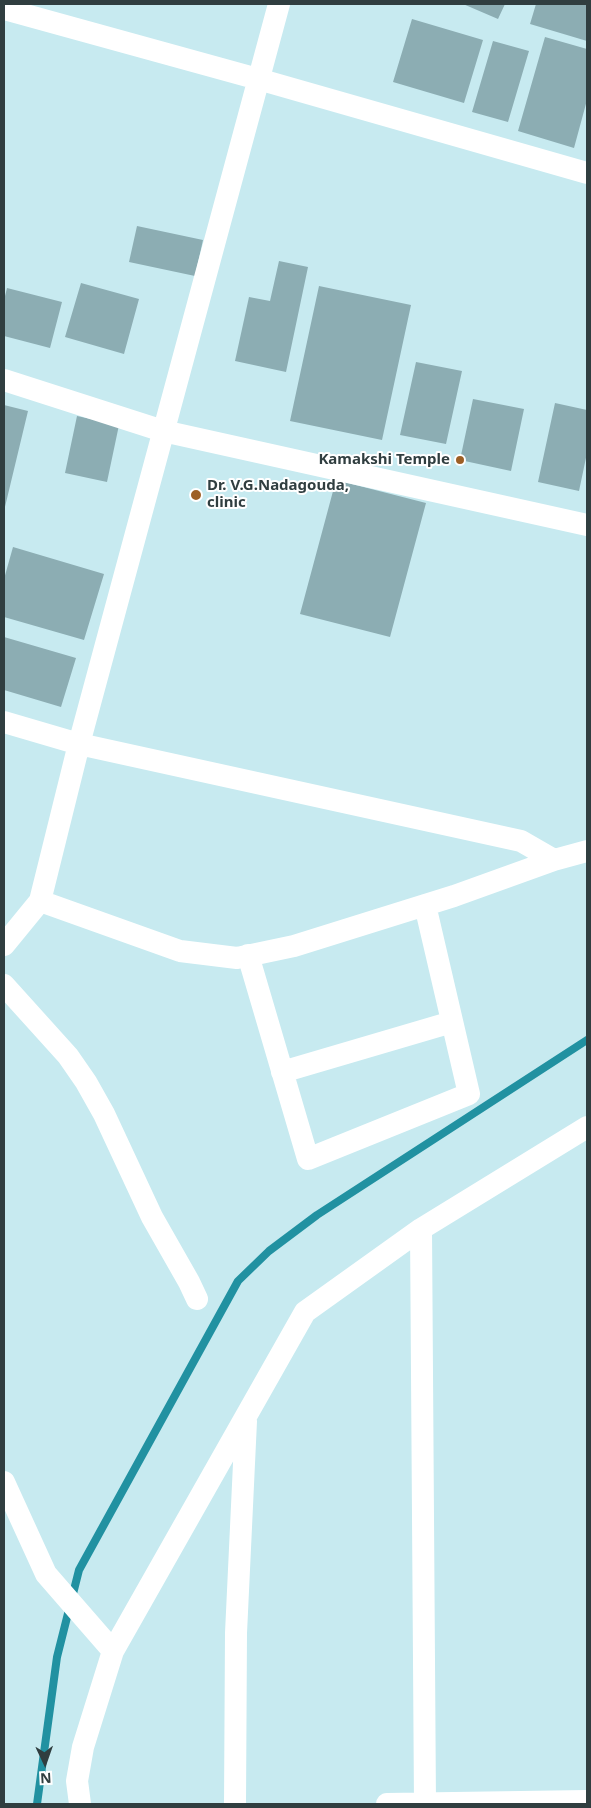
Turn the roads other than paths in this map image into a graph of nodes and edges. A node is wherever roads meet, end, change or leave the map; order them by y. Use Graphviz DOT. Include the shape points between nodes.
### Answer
graph roads {
  1 [pos="279,4"];
  2 [pos="4,9"];
  3 [pos="258,79"];
  4 [pos="587,173"];
  5 [pos="4,380"];
  6 [pos="163,430"];
  7 [pos="587,525"];
  8 [pos="4,722"];
  9 [pos="79,744"];
  10 [pos="587,851"];
  11 [pos="554,860"];
  12 [pos="40,901"];
  13 [pos="425,905"];
  14 [pos="4,944"];
  15 [pos="248,955"];
  16 [pos="4,985"];
  17 [pos="452,1022"];
  18 [pos="282,1072"];
  19 [pos="587,1127"];
  20 [pos="420,1229"];
  21 [pos="197,1299"];
  22 [pos="246,1418"];
  23 [pos="4,1482"];
  24 [pos="113,1651"];
  25 [pos="587,1801"];
  26 [pos="80,1804"];
  27 [pos="235,1804"];
  28 [pos="387,1804"];
  29 [pos="425,1804"];
  1 -- 3 [label="street"];
  2 -- 3 [label="street"];
  3 -- 4 [label="street"];
  3 -- 6 [label="street"];
  5 -- 6 [label="street"];
  6 -- 7 [label="street"];
  6 -- 9 [label="street"];
  8 -- 9 [label="street"];
  9 -- 11 [label="street" via="521,841"];
  9 -- 12 [label="street"];
  10 -- 11 [label="street"];
  11 -- 13 [label="street"];
  12 -- 14 [label="street"];
  12 -- 15 [label="street" via="180,951 237,958"];
  13 -- 15 [label="street" via="294,946"];
  13 -- 17 [label="street"];
  15 -- 18 [label="street"];
  16 -- 21 [label="street" via="68,1056 86,1082 152,1217"];
  17 -- 18 [label="street"];
  17 -- 18 [label="street" via="469,1094 308,1159"];
  19 -- 20 [label="street"];
  20 -- 22 [label="street" via="305,1312"];
  20 -- 29 [label="street"];
  22 -- 24 [label="street"];
  22 -- 27 [label="street" via="236,1633"];
  23 -- 24 [label="street" via="46,1574"];
  24 -- 26 [label="street" via="83,1747 77,1781"];
  25 -- 29 [label="street"];
  28 -- 29 [label="street"];
}
